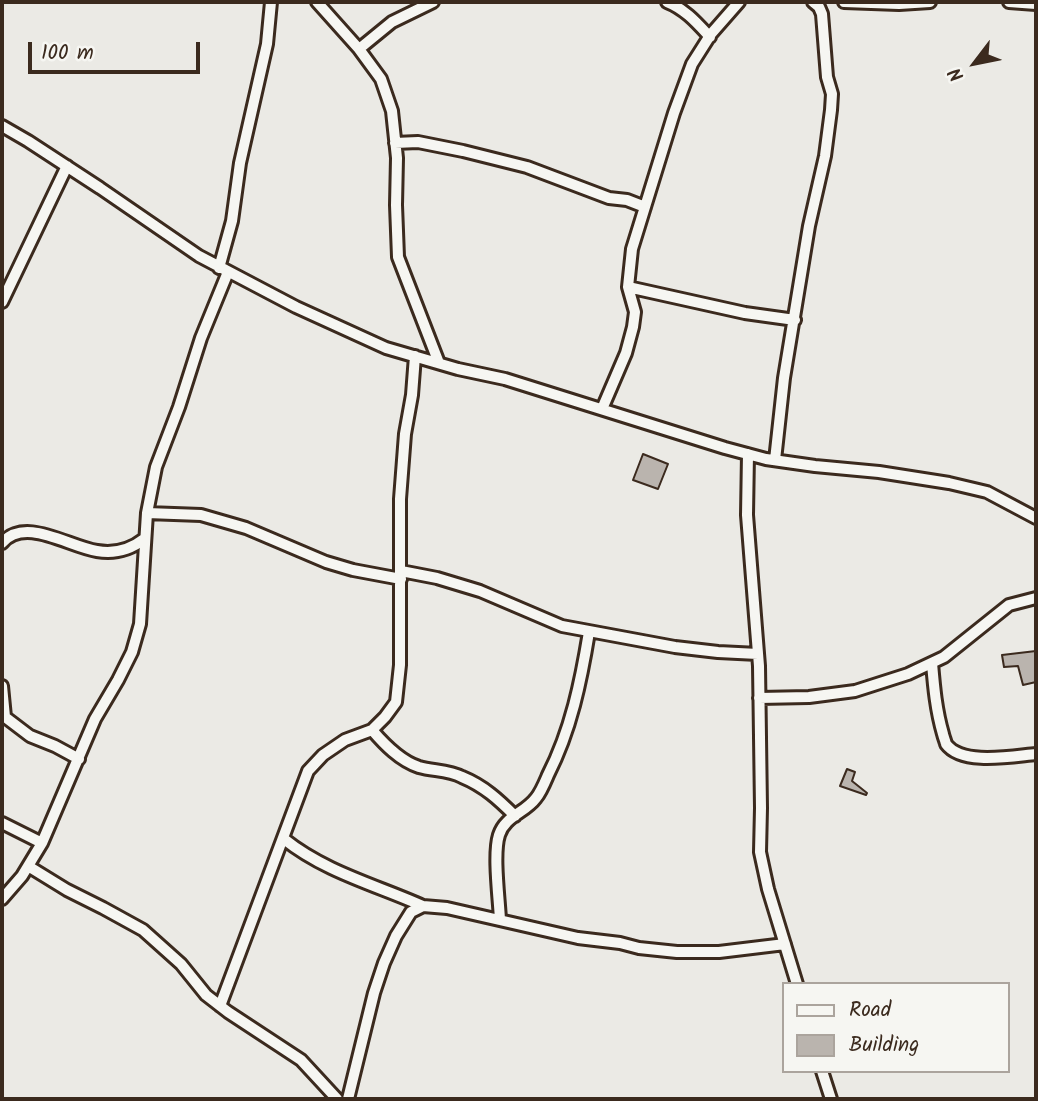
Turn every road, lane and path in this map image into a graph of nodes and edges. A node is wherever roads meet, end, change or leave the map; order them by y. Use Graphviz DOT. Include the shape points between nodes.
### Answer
graph roads {
  1 [pos="271,2"];
  2 [pos="317,2"];
  3 [pos="433,2"];
  4 [pos="667,2"];
  5 [pos="739,2"];
  6 [pos="814,2"];
  7 [pos="844,2"];
  8 [pos="930,2"];
  9 [pos="1009,2"];
  10 [pos="1036,4"];
  11 [pos="710,37"];
  12 [pos="359,48"];
  13 [pos="2,126"];
  14 [pos="395,143"];
  15 [pos="67,166"];
  16 [pos="645,207"];
  17 [pos="224,270"];
  18 [pos="628,287"];
  19 [pos="2,302"];
  20 [pos="795,320"];
  21 [pos="415,356"];
  22 [pos="439,363"];
  23 [pos="602,409"];
  24 [pos="748,454"];
  25 [pos="775,460"];
  26 [pos="147,513"];
  27 [pos="1036,518"];
  28 [pos="144,539"];
  29 [pos="2,543"];
  30 [pos="401,575"];
  31 [pos="1036,598"];
  32 [pos="589,632"];
  33 [pos="758,654"];
  34 [pos="932,663"];
  35 [pos="2,686"];
  36 [pos="759,698"];
  37 [pos="372,730"];
  38 [pos="1036,754"];
  39 [pos="79,759"];
  40 [pos="515,816"];
  41 [pos="2,822"];
  42 [pos="284,839"];
  43 [pos="42,843"];
  44 [pos="28,866"];
  45 [pos="2,900"];
  46 [pos="423,906"];
  47 [pos="500,920"];
  48 [pos="785,944"];
  49 [pos="796,982"];
  50 [pos="220,1006"];
  51 [pos="823,1073"];
  52 [pos="337,1099"];
  53 [pos="348,1099"];
  54 [pos="831,1099"];
  1 -- 17 [label="street"];
  2 -- 12 [label="street"];
  3 -- 12 [label="street" via="392,22"];
  4 -- 11 [label="street" via="694,19"];
  5 -- 11 [label="street"];
  6 -- 20 [label="street" via="822,13 832,94"];
  7 -- 8 [label="street"];
  9 -- 10 [label="street"];
  11 -- 16 [label="street" via="692,64"];
  12 -- 14 [label="street" via="381,79 392,111"];
  13 -- 15 [label="street"];
  14 -- 16 [label="street" via="418,142 527,167"];
  14 -- 22 [label="street" via="398,257"];
  15 -- 17 [label="street"];
  15 -- 19 [label="street"];
  16 -- 18 [label="street" via="632,249"];
  17 -- 21 [label="street" via="386,348"];
  17 -- 26 [label="street" via="156,467"];
  18 -- 20 [label="street"];
  18 -- 23 [label="street" via="635,312 633,327"];
  20 -- 25 [label="street"];
  21 -- 22 [label="street"];
  21 -- 30 [label="street" via="400,499"];
  22 -- 23 [label="street"];
  23 -- 24 [label="street"];
  24 -- 25 [label="street"];
  24 -- 33 [label="street" via="747,515"];
  25 -- 27 [label="street" via="949,483 986,492"];
  26 -- 28 [label="street"];
  26 -- 30 [label="street" via="201,515 246,528 326,562"];
  28 -- 29 [label="street" via="116,552 26,532"];
  28 -- 39 [label="street" via="140,624 132,652"];
  30 -- 32 [label="street" via="437,578 480,591 562,626"];
  30 -- 37 [label="street" via="396,702"];
  31 -- 34 [label="street" via="1009,605"];
  32 -- 33 [label="street" via="675,648"];
  32 -- 40 [label="street" via="581,681 560,752 536,799"];
  33 -- 36 [label="street"];
  34 -- 36 [label="street" via="855,691"];
  34 -- 38 [label="street" via="946,744 969,757"];
  35 -- 39 [label="street" via="5,718 30,736"];
  36 -- 48 [label="street" via="760,852"];
  37 -- 40 [label="street" via="418,766 459,775 482,786"];
  37 -- 42 [label="street" via="334,747 308,771"];
  39 -- 43 [label="street"];
  40 -- 47 [label="street" via="505,822 499,836"];
  41 -- 43 [label="street"];
  42 -- 46 [label="street" via="317,862"];
  42 -- 50 [label="street"];
  43 -- 44 [label="street"];
  44 -- 45 [label="street"];
  44 -- 50 [label="street" via="143,930"];
  46 -- 47 [label="street"];
  46 -- 53 [label="street" via="411,912 384,963"];
  47 -- 48 [label="street" via="578,938 677,952"];
  48 -- 49 [label="street"];
  50 -- 52 [label="street" via="301,1060"];
  51 -- 54 [label="street"];
}
